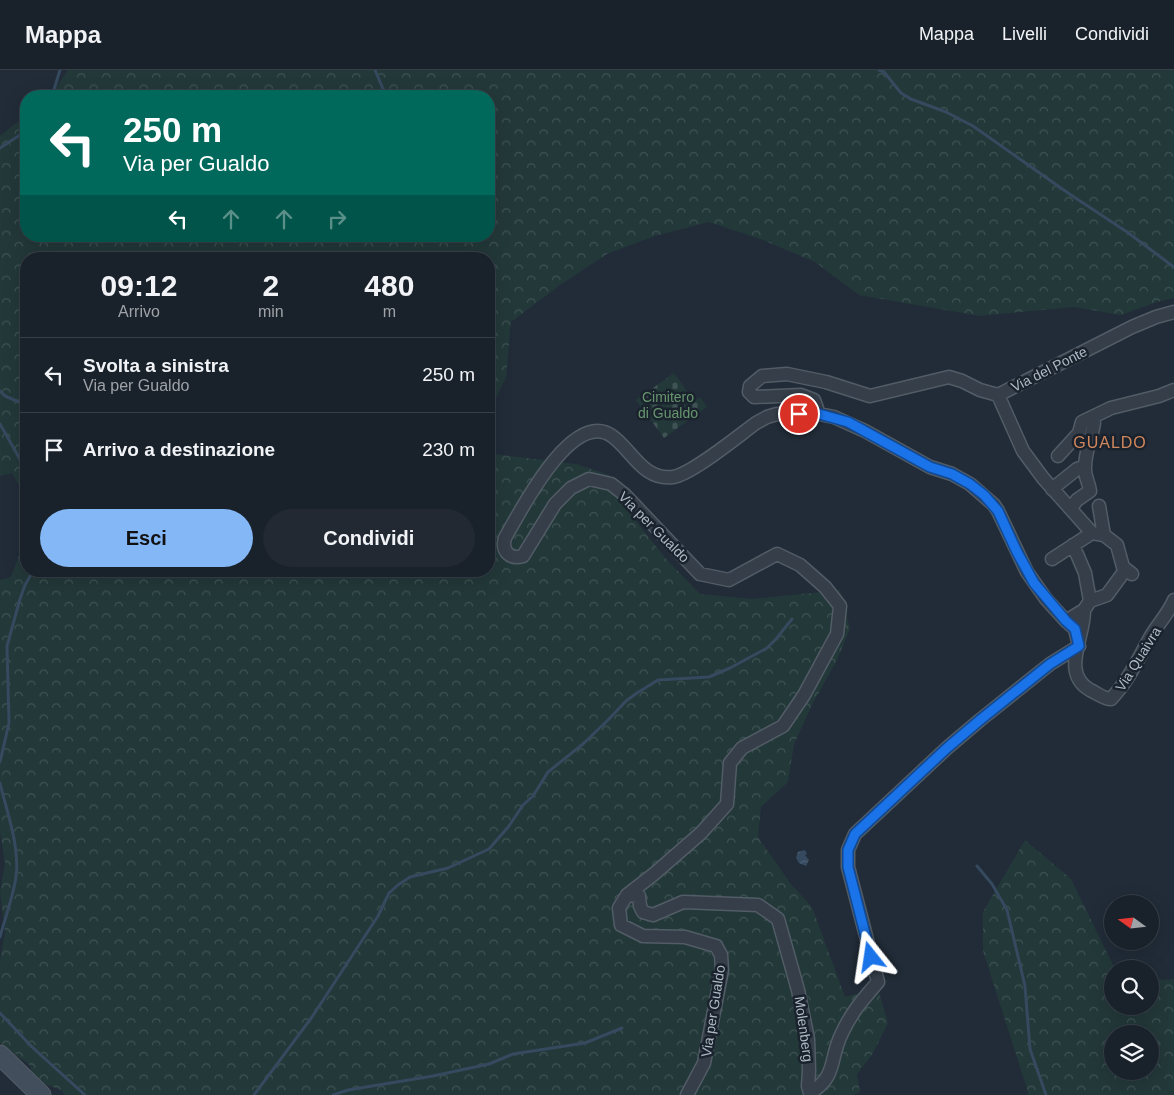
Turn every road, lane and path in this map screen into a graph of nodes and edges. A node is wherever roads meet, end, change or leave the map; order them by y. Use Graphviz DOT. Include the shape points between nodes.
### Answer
graph roads {
  1 [pos="1174,312"];
  2 [pos="1174,390"];
  3 [pos="998,396"];
  4 [pos="819,414"];
  5 [pos="1093,418"];
  6 [pos="1058,456"];
  7 [pos="1085,466"];
  8 [pos="1052,488"];
  9 [pos="1099,506"];
  10 [pos="1071,508"];
  11 [pos="1098,534"];
  12 [pos="1073,545"];
  13 [pos="1052,559"];
  14 [pos="1174,600"];
  15 [pos="1087,606"];
  16 [pos="1066,621"];
  17 [pos="1079,646"];
  18 [pos="627,895"];
  19 [pos="0,1055"];
  20 [pos="41,1095"];
  21 [pos="687,1095"];
  1 -- 3 [label="street, Via del Ponte" via="1132,327"];
  2 -- 5 [label="street" via="1111,408"];
  3 -- 4 [label="street, Via del Ponte" via="948,377 870,396 787,374 762,376 750,386 749,392 754,397 801,395 814,400"];
  3 -- 8 [label="street" via="1023,450"];
  4 -- 16 [label="street, Via per Gualdo" via="866,430 930,467 952,474 984,495 998,511 1034,583"];
  4 -- 18 [label="street, Via per Gualdo" via="766,417 689,471 672,477 654,474 638,465 612,436 596,431 587,433 564,450 539,479 505,538 507,554 523,556 555,504 571,488 589,478 611,484 625,495 700,574 729,580 777,554 800,565 825,587 840,606 837,634 783,726 742,748 730,763 727,804 701,833"];
  5 -- 6 [label="street" via="1082,422 1079,432"];
  5 -- 7 [label="street"];
  7 -- 8 [label="street"];
  7 -- 10 [label="street" via="1090,492"];
  8 -- 10 [label="street"];
  9 -- 11 [label="street"];
  10 -- 11 [label="street"];
  11 -- 12 [label="street"];
  11 -- 15 [label="street" via="1116,545 1122,566 1129,571 1107,595"];
  12 -- 13 [label="street"];
  12 -- 15 [label="street" via="1084,573"];
  14 -- 17 [label="street, Via Quaivra" via="1133,672 1111,699 1083,686 1078,680 1074,662"];
  15 -- 16 [label="street"];
  15 -- 17 [label="street, Via Quaivra"];
  16 -- 17 [label="street, Via per Gualdo" via="1075,629"];
  17 -- 18 [label="street, Molenberg" via="1050,664 980,720 855,834 848,850 848,867 878,982 855,1008 840,1035 830,1074 810,1093 808,1039 778,919 758,905 683,902 653,915 643,912 639,896"];
  18 -- 21 [label="street, Via per Gualdo" via="619,908 621,925 643,936 685,937 716,946 721,955 722,970 704,1063"];
  19 -- 20 [label="main road"];
}
